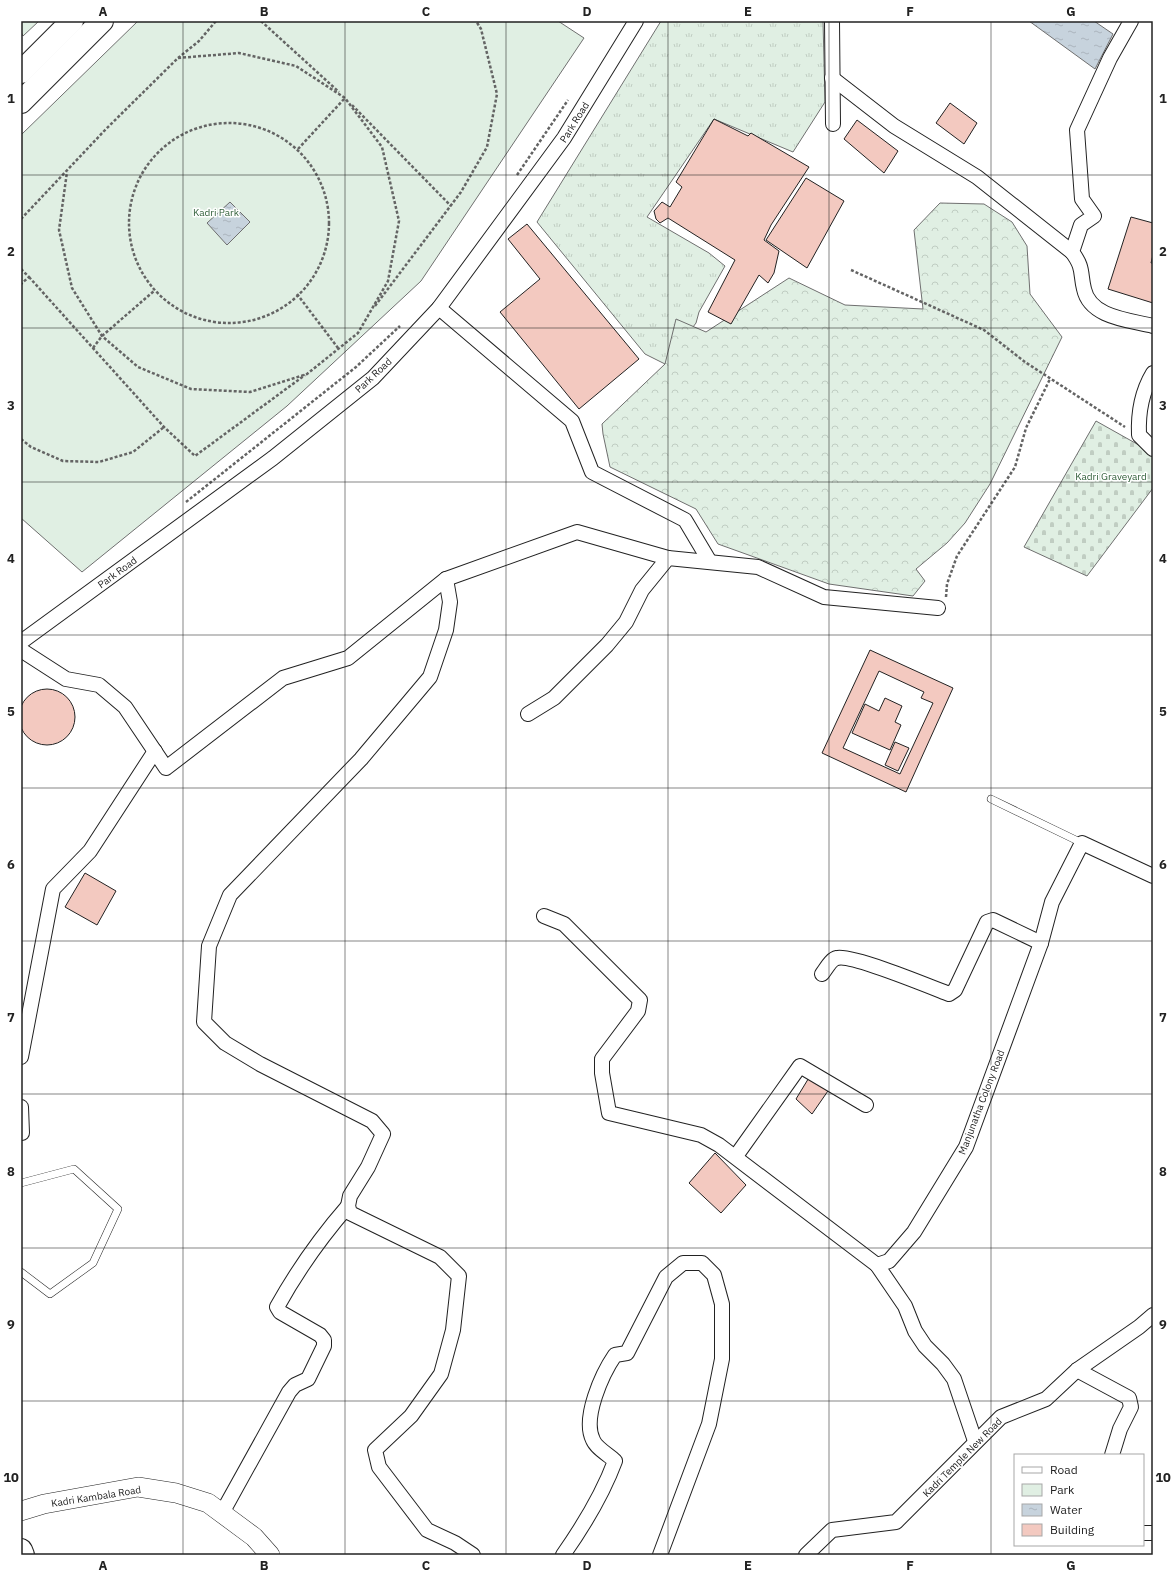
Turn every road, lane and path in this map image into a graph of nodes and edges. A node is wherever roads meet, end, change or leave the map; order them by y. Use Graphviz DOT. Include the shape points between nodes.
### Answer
graph roads {
  1 [pos="72,21"];
  2 [pos="102,21"];
  3 [pos="216,21"];
  4 [pos="261,21"];
  5 [pos="476,21"];
  6 [pos="636,21"];
  7 [pos="832,21"];
  8 [pos="1131,21"];
  9 [pos="178,58"];
  10 [pos="21,72"];
  11 [pos="832,78"];
  12 [pos="345,98"];
  13 [pos="569,100"];
  14 [pos="21,102"];
  15 [pos="833,124"];
  16 [pos="298,149"];
  17 [pos="67,172"];
  18 [pos="514,178"];
  19 [pos="451,206"];
  20 [pos="21,219"];
  21 [pos="1072,252"];
  22 [pos="21,269"];
  23 [pos="851,270"];
  24 [pos="28,276"];
  25 [pos="21,284"];
  26 [pos="154,291"];
  27 [pos="297,294"];
  28 [pos="439,308"];
  29 [pos="368,316"];
  30 [pos="402,325"];
  31 [pos="1153,326"];
  32 [pos="102,336"];
  33 [pos="93,348"];
  34 [pos="338,348"];
  35 [pos="1153,373"];
  36 [pos="307,374"];
  37 [pos="1050,379"];
  38 [pos="164,427"];
  39 [pos="1139,435"];
  40 [pos="21,439"];
  41 [pos="1153,449"];
  42 [pos="182,504"];
  43 [pos="668,558"];
  44 [pos="710,562"];
  45 [pos="446,579"];
  46 [pos="942,604"];
  47 [pos="21,642"];
  48 [pos="21,650"];
  49 [pos="528,714"];
  50 [pos="155,751"];
  51 [pos="991,800"];
  52 [pos="1082,843"];
  53 [pos="1153,876"];
  54 [pos="544,916"];
  55 [pos="1041,942"];
  56 [pos="822,974"];
  57 [pos="21,1057"];
  58 [pos="866,1105"];
  59 [pos="21,1108"];
  60 [pos="22,1133"];
  61 [pos="736,1156"];
  62 [pos="21,1183"];
  63 [pos="348,1206"];
  64 [pos="877,1264"];
  65 [pos="21,1272"];
  66 [pos="1153,1315"];
  67 [pos="1153,1324"];
  68 [pos="1139,1327"];
  69 [pos="1076,1370"];
  70 [pos="975,1441"];
  71 [pos="1112,1454"];
  72 [pos="21,1511"];
  73 [pos="222,1513"];
  74 [pos="21,1550"];
  75 [pos="23,1555"];
  76 [pos="270,1555"];
  77 [pos="473,1555"];
  78 [pos="563,1555"];
  79 [pos="660,1555"];
  80 [pos="806,1555"];
  1 -- 10 [label="main road"];
  2 -- 14 [label="main road"];
  3 -- 9 [label="path" via="199,41"];
  4 -- 12 [label="path"];
  5 -- 19 [label="path" via="481,29 497,94 487,147"];
  6 -- 28 [label="street, Park Road" via="564,138"];
  7 -- 11 [label="street"];
  8 -- 21 [label="street" via="1110,58 1077,130 1082,200 1094,216 1081,225"];
  9 -- 12 [label="path" via="239,53 296,66"];
  9 -- 17 [label="path"];
  11 -- 15 [label="street"];
  11 -- 21 [label="street" via="894,126 977,177"];
  12 -- 16 [label="path"];
  12 -- 19 [label="path"];
  12 -- 29 [label="path" via="382,147 399,221 388,281"];
  13 -- 18 [label="path"];
  16 -- 26 [label="path" via="269,130 234,122 204,125 172,140 147,164 133,192 128,227 136,261"];
  16 -- 27 [label="path" via="319,177 330,223 323,257 305,288"];
  17 -- 20 [label="path"];
  17 -- 32 [label="path" via="59,230 72,288"];
  19 -- 29 [label="path"];
  21 -- 31 [label="street" via="1078,261 1083,275 1084,290 1092,306 1108,315"];
  22 -- 24 [label="path"];
  23 -- 37 [label="path" via="984,330"];
  24 -- 25 [label="path"];
  24 -- 33 [label="path"];
  26 -- 27 [label="path" via="174,308 206,321 241,323 275,312"];
  26 -- 32 [label="path"];
  27 -- 34 [label="path"];
  28 -- 44 [label="street" via="572,421 592,472 684,520"];
  28 -- 47 [label="street, Park Road" via="373,378 273,458"];
  29 -- 34 [label="path" via="358,333"];
  30 -- 42 [label="path" via="356,367"];
  32 -- 33 [label="path"];
  32 -- 36 [label="path" via="138,367 191,389 250,392"];
  33 -- 38 [label="path"];
  34 -- 36 [label="path"];
  35 -- 39 [label="street" via="1141,400 1138,416"];
  36 -- 38 [label="path" via="195,456"];
  37 -- 39 [label="path"];
  37 -- 46 [label="path" via="1026,428 1015,467 958,556"];
  38 -- 40 [label="path" via="133,452 99,462 64,461 31,447"];
  39 -- 41 [label="street"];
  43 -- 44 [label="street"];
  43 -- 45 [label="street" via="577,532"];
  43 -- 49 [label="street" via="642,590 626,622 607,645 554,698"];
  44 -- 46 [label="street" via="758,566 824,597"];
  45 -- 50 [label="street" via="348,658 283,678 166,768"];
  45 -- 63 [label="street" via="450,602 446,630 430,677 361,759 230,895 209,946 204,1022 225,1043 260,1064 372,1121 383,1134 368,1167 350,1196"];
  48 -- 50 [label="street" via="66,679 99,685 126,707"];
  50 -- 57 [label="street" via="90,850 53,889"];
  51 -- 52 [label="lane"];
  52 -- 53 [label="street"];
  52 -- 55 [label="street, Manjunatha Colony Road" via="1052,902"];
  54 -- 61 [label="street" via="564,924 640,1000 638,1011 602,1059 609,1113 701,1135"];
  55 -- 56 [label="street" via="993,920 986,922 955,990 949,994 868,964 842,958 833,960"];
  55 -- 64 [label="street, Manjunatha Colony Road" via="966,1147 914,1232 889,1261"];
  58 -- 61 [label="street" via="800,1066"];
  59 -- 60 [label="street"];
  61 -- 64 [label="street"];
  62 -- 65 [label="lane" via="74,1169 118,1209 93,1263 50,1294"];
  63 -- 73 [label="street" via="290,1282 277,1307 280,1312 320,1335 324,1340 324,1346 308,1379 295,1385 289,1392"];
  63 -- 77 [label="street" via="350,1213 440,1257 459,1276 453,1330 441,1374 412,1416 375,1450 379,1467 427,1530"];
  64 -- 70 [label="street" via="905,1306 925,1346 954,1379"];
  66 -- 68 [label="street, Kadri Temple New Road"];
  67 -- 68 [label="street"];
  68 -- 69 [label="street, Kadri Temple New Road"];
  69 -- 70 [label="street, Kadri Temple New Road" via="1046,1399 1001,1417"];
  69 -- 71 [label="street" via="1129,1398 1130,1407"];
  70 -- 80 [label="street, Kadri Temple New Road" via="896,1522 832,1530"];
  72 -- 73 [label="street, Kadri Kambala Road" via="44,1504 138,1488 176,1493 208,1503"];
  73 -- 76 [label="street, Kadri Kambala Road" via="254,1537"];
  74 -- 75 [label="main road"];
  78 -- 79 [label="street" via="603,1492 615,1461 593,1442 589,1431 591,1412 606,1370 615,1355 627,1353 666,1277 684,1263 702,1263 714,1275 722,1304 722,1359 709,1424"];
}
